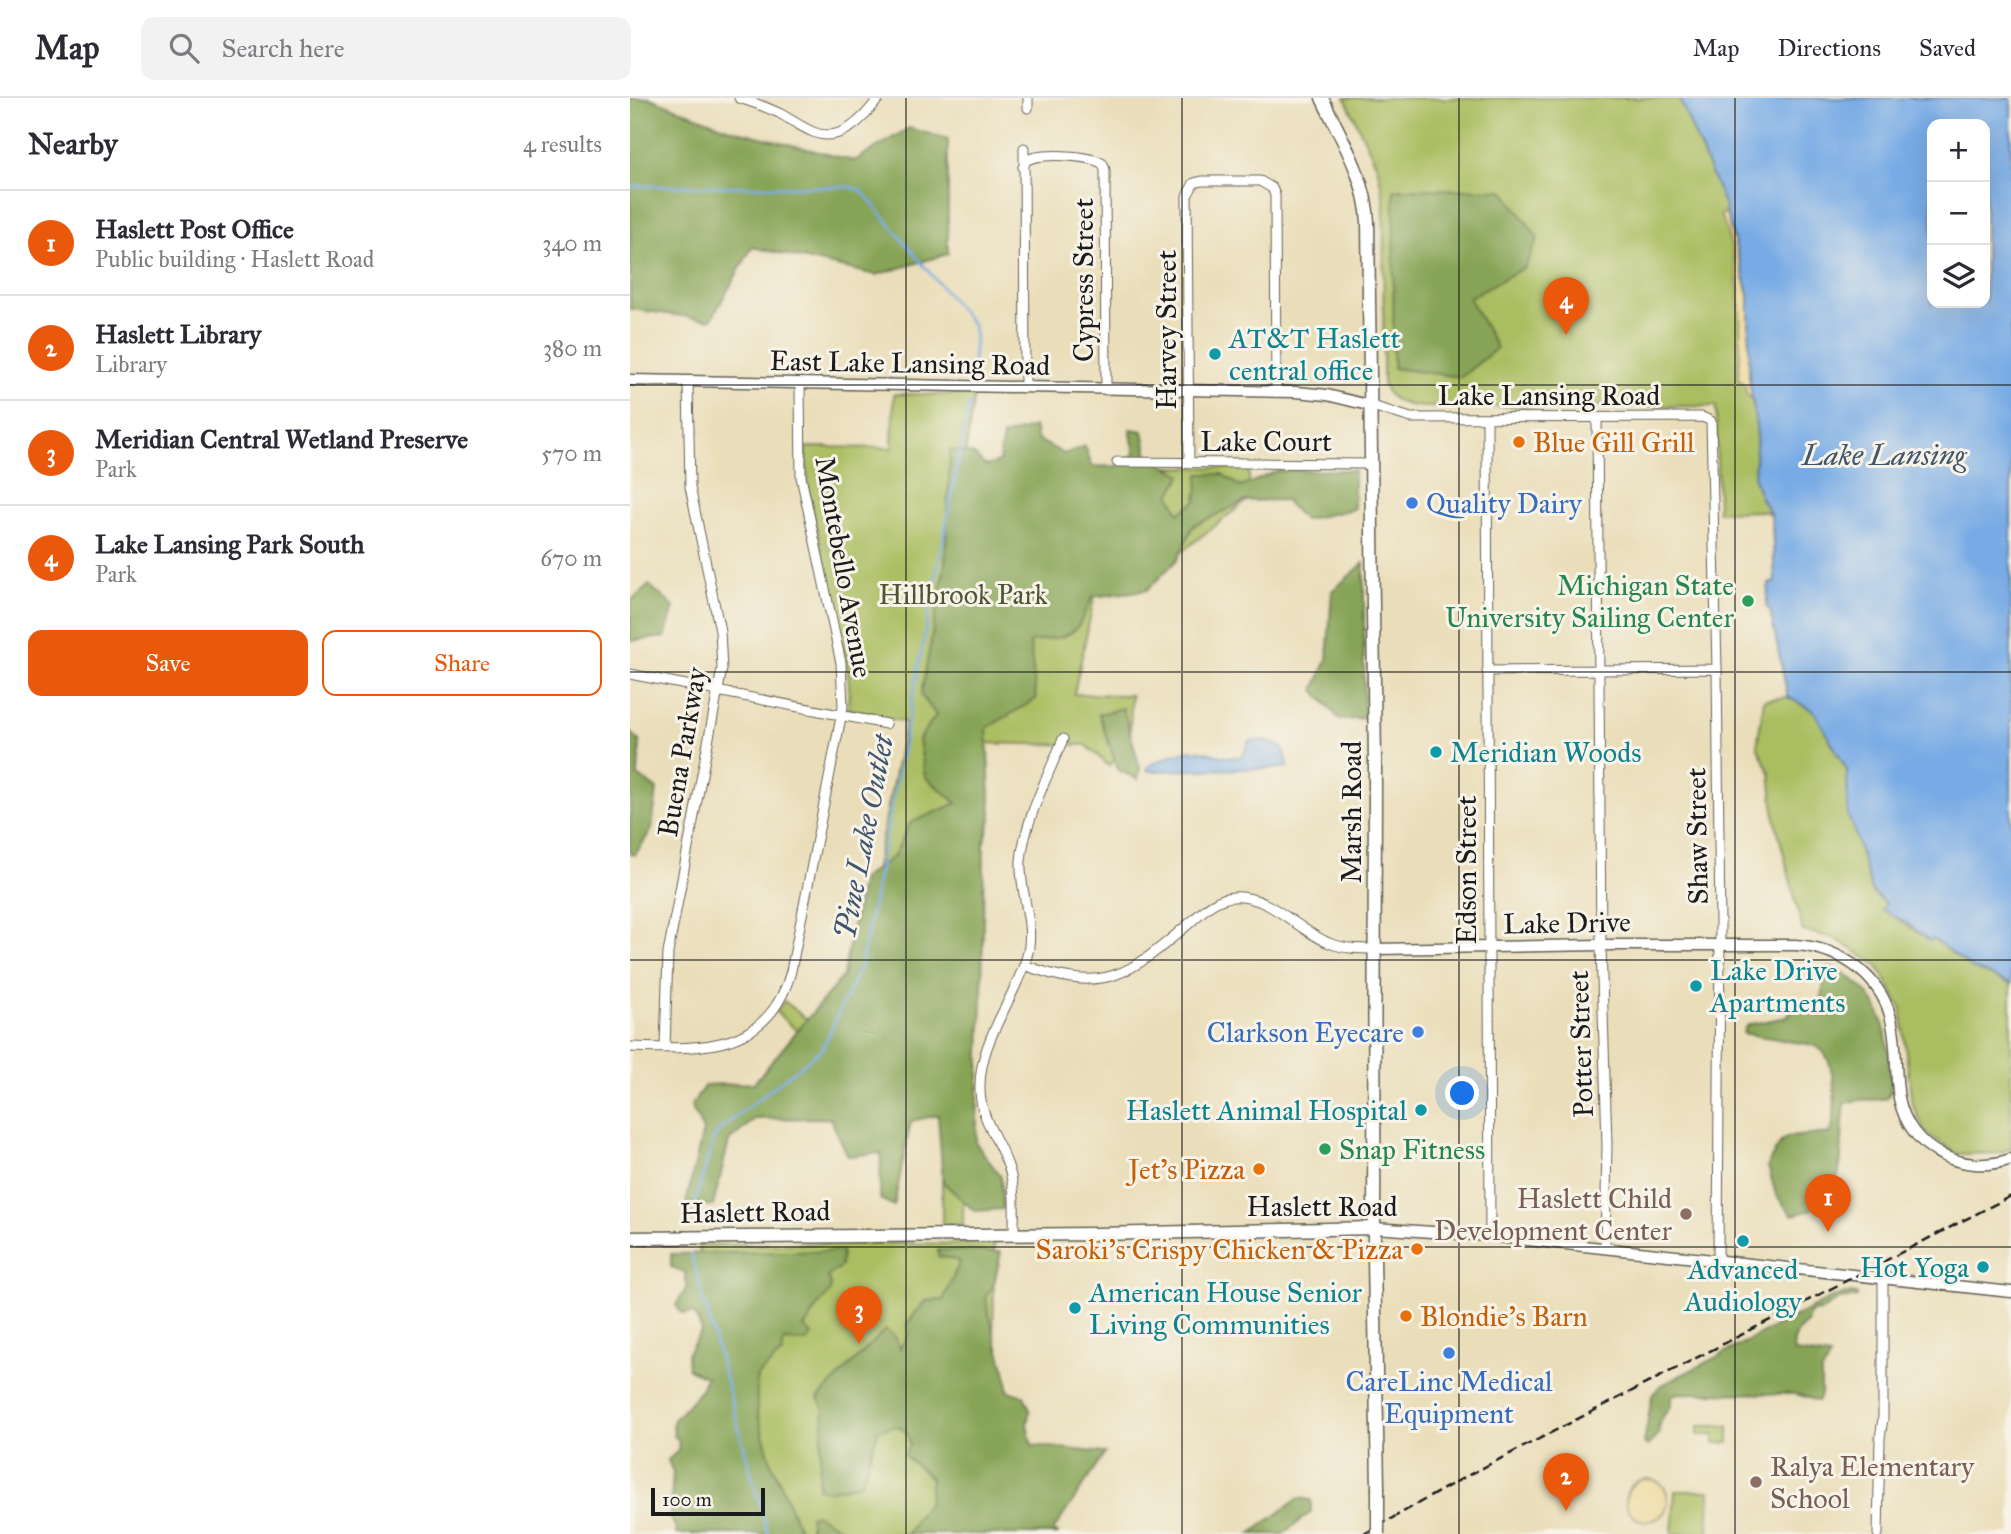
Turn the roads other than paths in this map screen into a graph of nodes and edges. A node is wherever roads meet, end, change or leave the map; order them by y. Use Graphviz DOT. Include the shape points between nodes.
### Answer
graph roads {
  1 [pos="739,98"];
  2 [pos="879,98"];
  3 [pos="1322,98"];
  4 [pos="1024,148"];
  5 [pos="1023,167"];
  6 [pos="630,380"];
  7 [pos="688,382"];
  8 [pos="800,384"];
  9 [pos="1025,388"];
  10 [pos="1107,390"];
  11 [pos="1189,391"];
  12 [pos="1276,391"];
  13 [pos="1371,406"];
  14 [pos="1702,417"];
  15 [pos="1597,418"];
  16 [pos="1487,419"];
  17 [pos="1117,463"];
  18 [pos="1189,463"];
  19 [pos="1372,464"];
  20 [pos="1717,669"];
  21 [pos="1600,670"];
  22 [pos="1487,671"];
  23 [pos="630,674"];
  24 [pos="719,692"];
  25 [pos="842,716"];
  26 [pos="886,724"];
  27 [pos="1063,739"];
  28 [pos="1601,945"];
  29 [pos="1720,945"];
  30 [pos="1489,947"];
  31 [pos="1376,949"];
  32 [pos="1024,965"];
  33 [pos="630,1048"];
  34 [pos="665,1048"];
  35 [pos="2011,1159"];
  36 [pos="1374,1228"];
  37 [pos="1014,1234"];
  38 [pos="1490,1236"];
  39 [pos="630,1238"];
  40 [pos="1605,1248"];
  41 [pos="1717,1260"];
  42 [pos="1883,1277"];
  43 [pos="2011,1292"];
  44 [pos="1378,1534"];
  45 [pos="1878,1534"];
  1 -- 2 [label="street" via="823,135 851,127"];
  3 -- 13 [label="main road, Marsh Road" via="1367,205"];
  4 -- 5 [label="street"];
  5 -- 9 [label="street"];
  5 -- 10 [label="street, Cypress Street" via="1036,156 1090,157 1105,170"];
  6 -- 7 [label="street, East Lake Lansing Road"];
  7 -- 8 [label="street, East Lake Lansing Road"];
  7 -- 24 [label="street, Buena Parkway" via="690,486 720,631"];
  8 -- 9 [label="street, East Lake Lansing Road"];
  8 -- 25 [label="street, Montebello Avenue" via="801,477 841,663"];
  9 -- 10 [label="street, East Lake Lansing Road"];
  10 -- 11 [label="street, East Lake Lansing Road"];
  11 -- 12 [label="street, Lake Lansing Road"];
  11 -- 12 [label="street, Harvey Street" via="1187,196 1194,183 1202,181 1260,181 1275,195"];
  11 -- 18 [label="street, Harvey Street"];
  12 -- 13 [label="street, Lake Lansing Road" via="1327,395"];
  13 -- 16 [label="street, Lake Lansing Road" via="1411,418"];
  13 -- 19 [label="main road, Marsh Road"];
  14 -- 15 [label="street, Lake Lansing Road"];
  14 -- 20 [label="street, Shaw Street" via="1712,424"];
  15 -- 16 [label="street, Lake Lansing Road"];
  15 -- 21 [label="street, Potter Street"];
  16 -- 22 [label="street, Edson Street"];
  17 -- 18 [label="street, Lake Court"];
  18 -- 19 [label="street, Lake Court"];
  19 -- 31 [label="main road, Marsh Road"];
  20 -- 21 [label="street"];
  20 -- 29 [label="street, Shaw Street"];
  21 -- 22 [label="street"];
  21 -- 28 [label="street, Potter Street"];
  22 -- 30 [label="street, Edson Street"];
  23 -- 24 [label="street"];
  24 -- 25 [label="street"];
  24 -- 34 [label="street, Buena Parkway" via="668,953"];
  25 -- 26 [label="street"];
  25 -- 34 [label="street, Montebello Avenue" via="791,971 778,1002 761,1022 735,1039 707,1047"];
  27 -- 32 [label="street" via="1023,843 1021,879 1030,934"];
  28 -- 29 [label="street, Lake Drive"];
  28 -- 30 [label="street, Lake Drive"];
  28 -- 40 [label="street, Potter Street"];
  29 -- 35 [label="street, Lake Drive" via="1806,946 1854,964 1887,1006 1899,1097 1917,1136 1949,1160 1989,1164"];
  29 -- 41 [label="street, Shaw Street"];
  30 -- 31 [label="street, Lake Drive"];
  30 -- 38 [label="street, Edson Street"];
  31 -- 32 [label="street, Lake Drive" via="1328,942 1265,904 1235,897 1216,901 1142,962 1112,975 1072,979"];
  31 -- 36 [label="main road, Marsh Road"];
  32 -- 37 [label="street" via="988,1045 980,1081 985,1118 1013,1181"];
  33 -- 34 [label="street"];
  36 -- 37 [label="main road, Haslett Road"];
  36 -- 38 [label="street, Haslett Road"];
  36 -- 44 [label="main road, Marsh Road, bridge"];
  37 -- 39 [label="main road, Haslett Road"];
  38 -- 40 [label="street, Haslett Road"];
  40 -- 41 [label="street, Haslett Road"];
  41 -- 42 [label="street, Haslett Road"];
  42 -- 43 [label="street, Haslett Road"];
  42 -- 45 [label="street"];
}
